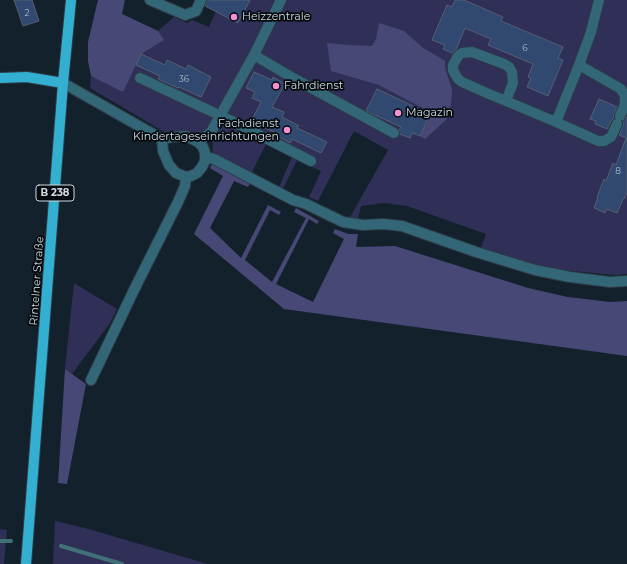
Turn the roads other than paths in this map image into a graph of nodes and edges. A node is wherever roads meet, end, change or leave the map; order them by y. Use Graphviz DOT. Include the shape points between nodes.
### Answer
graph roads {
  1 [pos="71,0"];
  2 [pos="150,0"];
  3 [pos="201,0"];
  4 [pos="281,0"];
  5 [pos="600,0"];
  6 [pos="254,55"];
  7 [pos="579,66"];
  8 [pos="0,78"];
  9 [pos="140,78"];
  10 [pos="63,83"];
  11 [pos="506,101"];
  12 [pos="221,116"];
  13 [pos="556,122"];
  14 [pos="394,133"];
  15 [pos="162,139"];
  16 [pos="198,142"];
  17 [pos="205,157"];
  18 [pos="311,161"];
  19 [pos="186,177"];
  20 [pos="627,281"];
  21 [pos="91,380"];
  22 [pos="26,564"];
  1 -- 10 [label="main road, Rintelner Straße / B 238"];
  2 -- 3 [label="street" via="184,15 196,11"];
  4 -- 6 [label="street"];
  5 -- 7 [label="street" via="592,32"];
  6 -- 12 [label="street"];
  6 -- 14 [label="street"];
  7 -- 13 [label="street"];
  7 -- 13 [label="street" via="621,89 626,104 611,137 604,141 598,141"];
  8 -- 10 [label="main road" via="27,77"];
  9 -- 12 [label="street"];
  10 -- 15 [label="street"];
  10 -- 22 [label="main road, Rintelner Straße / B 238"];
  11 -- 11 [label="street" via="513,83 509,67 472,52 458,56 453,65 458,79"];
  11 -- 13 [label="street"];
  12 -- 16 [label="street" via="211,132"];
  12 -- 18 [label="street"];
  15 -- 16 [label="street" via="186,136"];
  15 -- 19 [label="street" via="163,151 169,165 176,173"];
  16 -- 17 [label="street" via="203,147"];
  17 -- 19 [label="street" via="197,173"];
  17 -- 20 [label="street" via="214,159 293,200 343,222 402,226 535,270 610,282"];
  19 -- 21 [label="street" via="186,186"];
}
